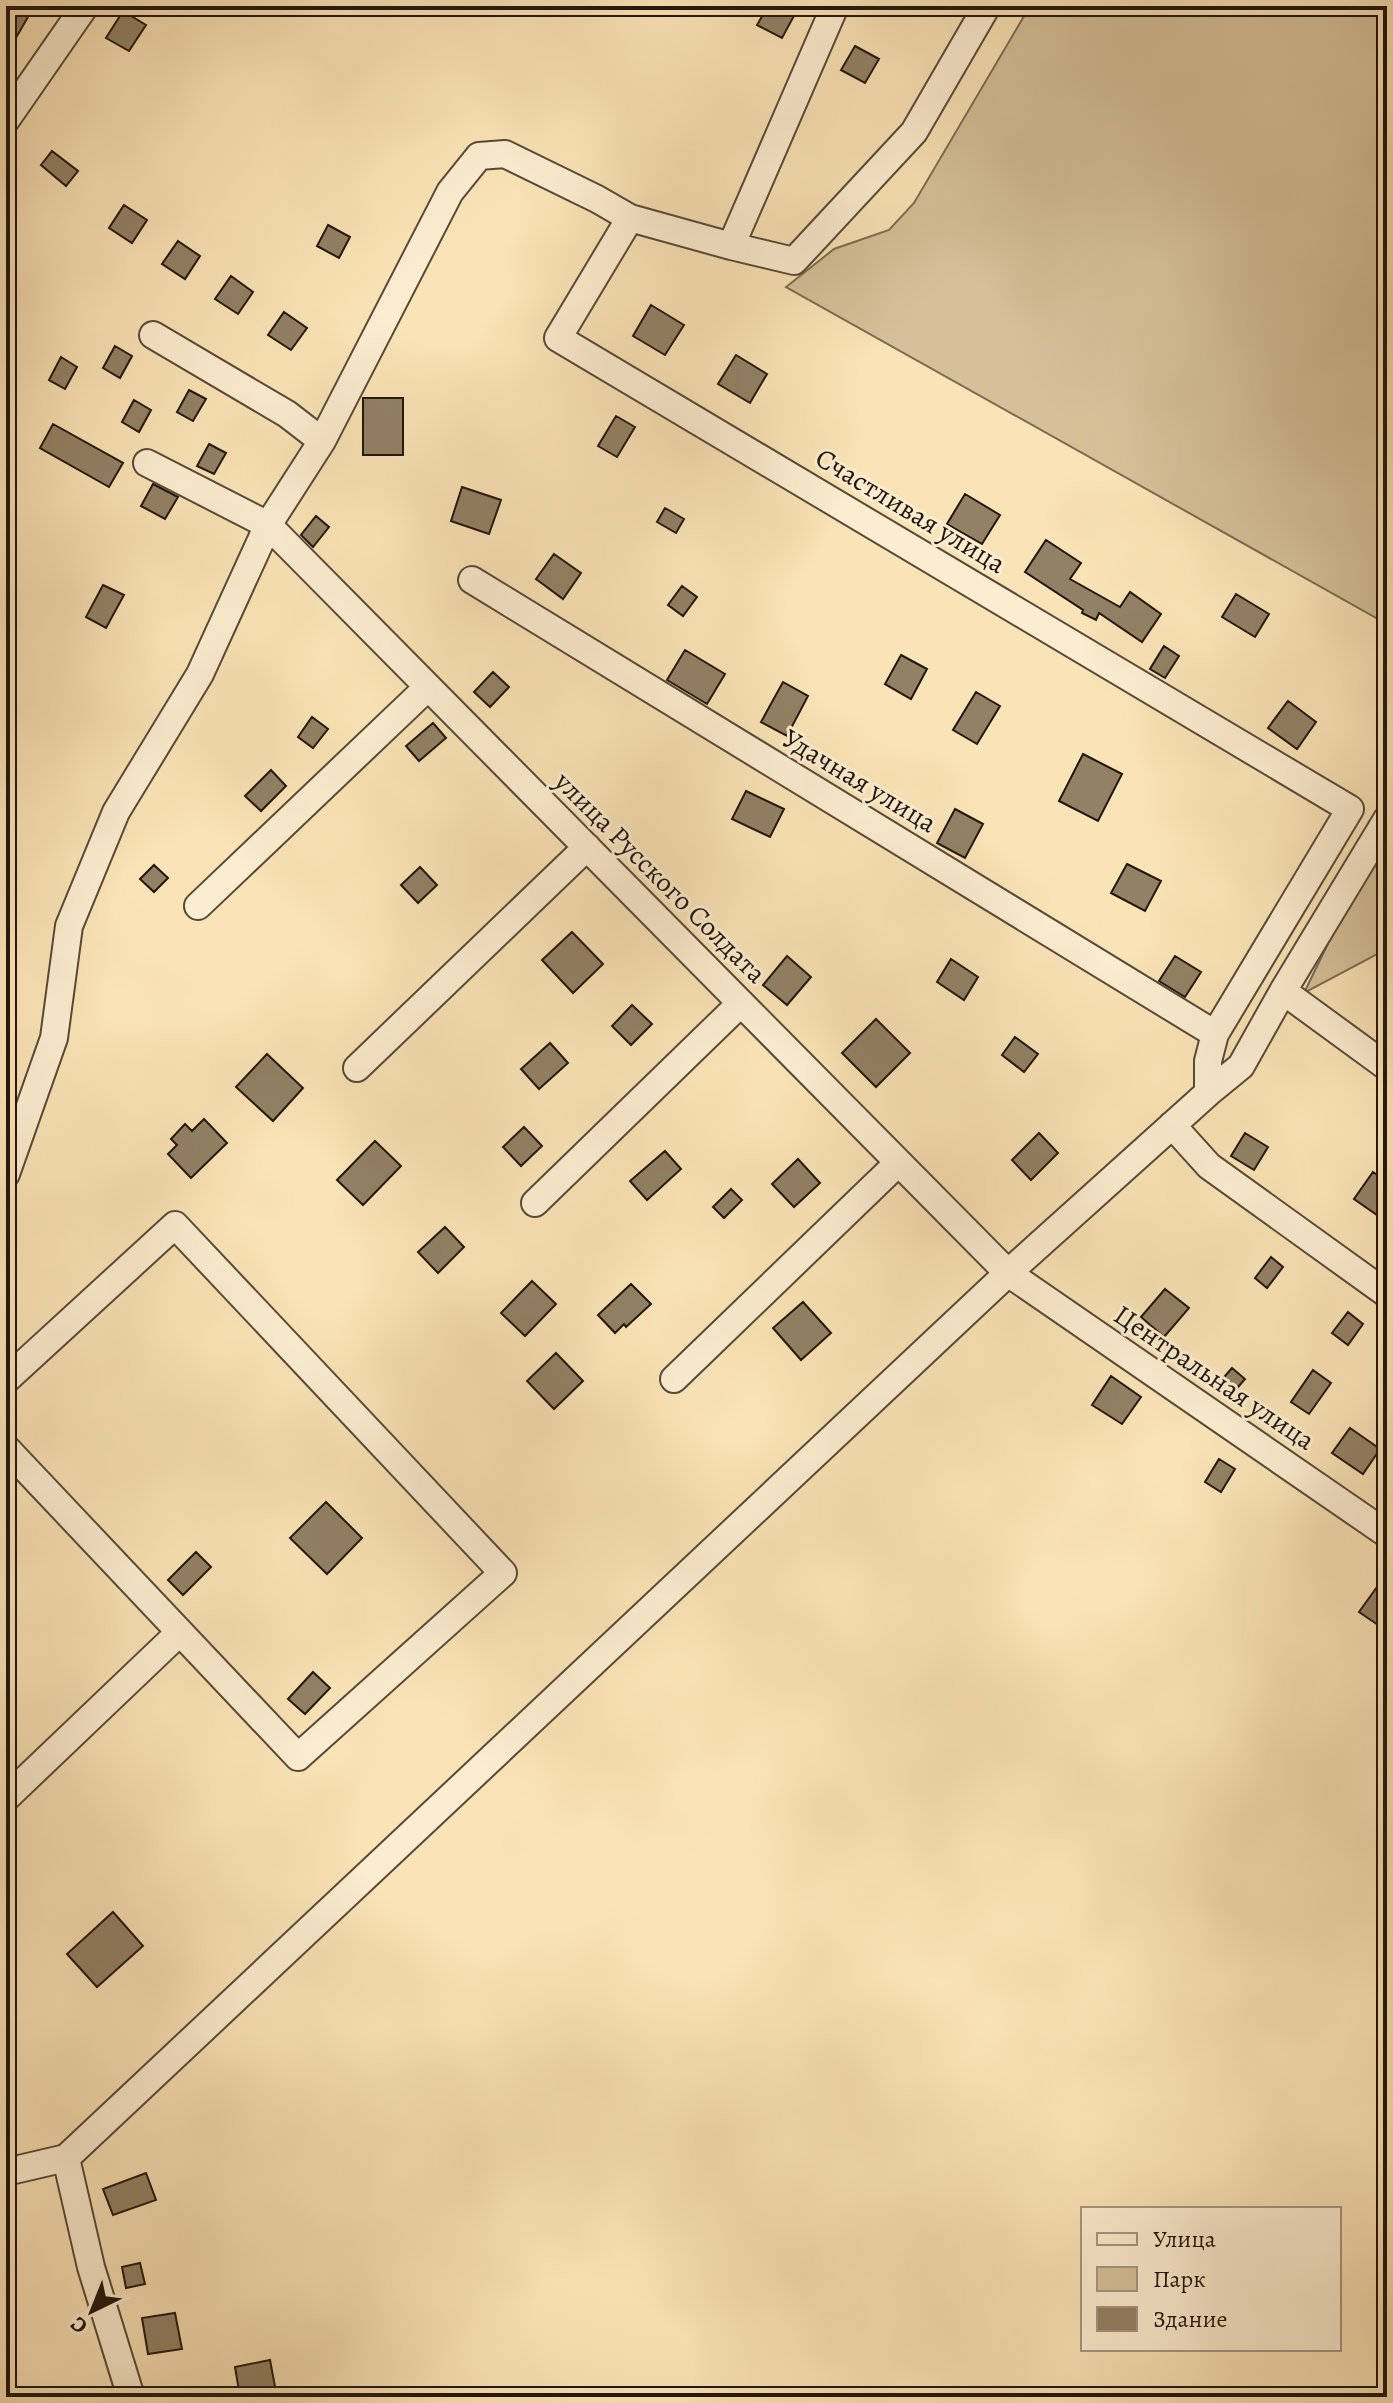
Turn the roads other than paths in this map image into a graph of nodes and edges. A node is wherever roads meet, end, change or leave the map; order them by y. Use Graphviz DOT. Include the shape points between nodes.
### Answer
graph roads {
  1 [pos="85,6"];
  2 [pos="835,6"];
  3 [pos="987,6"];
  4 [pos="16,86"];
  5 [pos="6,120"];
  6 [pos="630,218"];
  7 [pos="731,246"];
  8 [pos="153,335"];
  9 [pos="322,441"];
  10 [pos="147,463"];
  11 [pos="268,525"];
  12 [pos="472,580"];
  13 [pos="428,687"];
  14 [pos="1387,819"];
  15 [pos="587,847"];
  16 [pos="198,906"];
  17 [pos="1283,991"];
  18 [pos="741,1003"];
  19 [pos="1215,1034"];
  20 [pos="1387,1067"];
  21 [pos="357,1068"];
  22 [pos="1208,1093"];
  23 [pos="1172,1125"];
  24 [pos="898,1163"];
  25 [pos="6,1174"];
  26 [pos="535,1203"];
  27 [pos="1008,1273"];
  28 [pos="1387,1294"];
  29 [pos="674,1379"];
  30 [pos="6,1380"];
  31 [pos="6,1448"];
  32 [pos="1387,1534"];
  33 [pos="180,1632"];
  34 [pos="6,1798"];
  35 [pos="66,2158"];
  36 [pos="6,2172"];
  37 [pos="131,2397"];
  1 -- 4 [label="street"];
  2 -- 7 [label="street"];
  3 -- 7 [label="street" via="914,132 794,261"];
  4 -- 5 [label="street"];
  6 -- 7 [label="street"];
  6 -- 9 [label="street" via="505,154 479,156 450,192"];
  6 -- 19 [label="street, Счастливая улица" via="558,338 1350,809"];
  8 -- 9 [label="street" via="287,414"];
  9 -- 11 [label="street"];
  10 -- 11 [label="street, улица Русского Солдата"];
  11 -- 13 [label="street, улица Русского Солдата"];
  11 -- 25 [label="street" via="200,674 116,812 69,926 54,1038"];
  12 -- 19 [label="street, Удачная улица"];
  13 -- 15 [label="street, улица Русского Солдата"];
  13 -- 16 [label="street"];
  14 -- 17 [label="street"];
  15 -- 18 [label="street, улица Русского Солдата"];
  15 -- 21 [label="street"];
  17 -- 20 [label="street"];
  17 -- 22 [label="street" via="1241,1066"];
  18 -- 24 [label="street, улица Русского Солдата"];
  18 -- 26 [label="street"];
  19 -- 22 [label="street"];
  22 -- 23 [label="street"];
  23 -- 27 [label="street"];
  23 -- 28 [label="street" via="1209,1166"];
  24 -- 27 [label="street, улица Русского Солдата"];
  24 -- 29 [label="street"];
  27 -- 32 [label="street, Центральная улица"];
  27 -- 35 [label="street"];
  30 -- 33 [label="street" via="175,1225 503,1573 298,1757"];
  31 -- 33 [label="street"];
  33 -- 34 [label="street"];
  35 -- 36 [label="street"];
  35 -- 37 [label="street" via="91,2267"];
}
